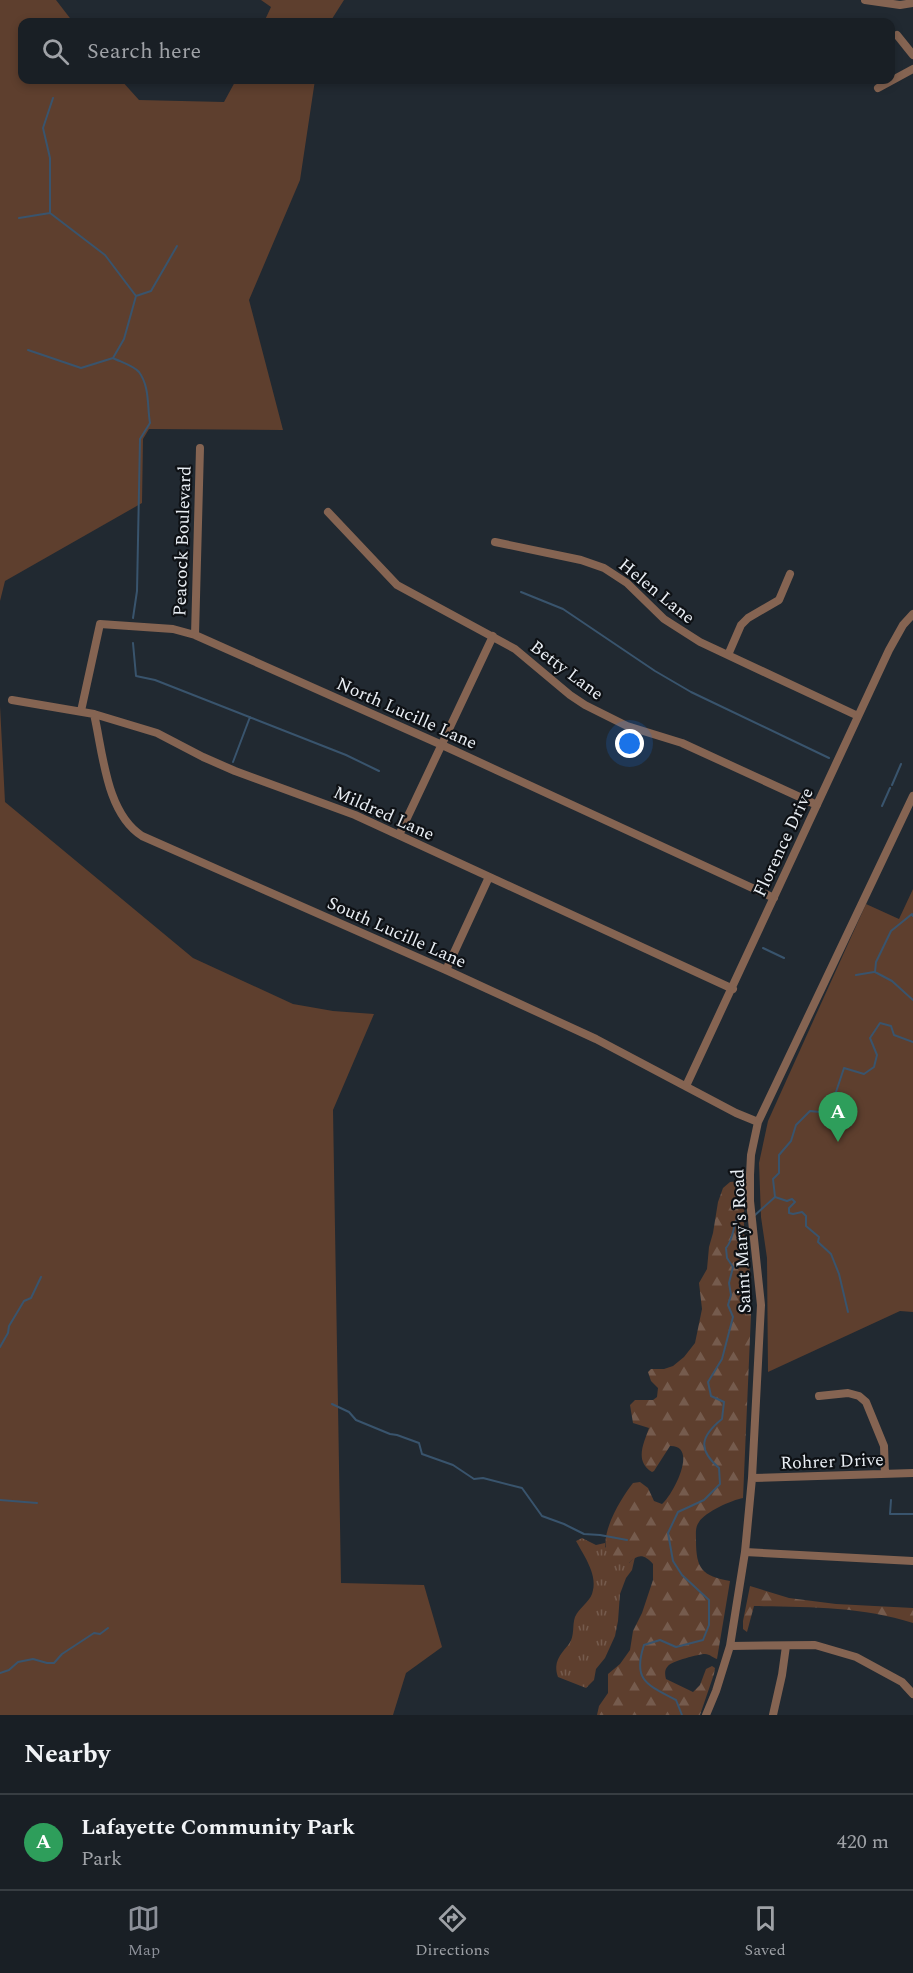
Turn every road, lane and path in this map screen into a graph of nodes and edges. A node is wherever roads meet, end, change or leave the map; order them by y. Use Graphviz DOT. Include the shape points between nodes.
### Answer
graph roads {
  1 [pos="865,0"];
  2 [pos="913,3"];
  3 [pos="897,35"];
  4 [pos="913,55"];
  5 [pos="913,69"];
  6 [pos="895,79"];
  7 [pos="885,84"];
  8 [pos="878,88"];
  9 [pos="200,448"];
  10 [pos="328,512"];
  11 [pos="495,542"];
  12 [pos="790,574"];
  13 [pos="913,615"];
  14 [pos="195,636"];
  15 [pos="493,636"];
  16 [pos="728,655"];
  17 [pos="12,700"];
  18 [pos="81,711"];
  19 [pos="94,714"];
  20 [pos="858,716"];
  21 [pos="441,744"];
  22 [pos="913,796"];
  23 [pos="817,805"];
  24 [pos="399,835"];
  25 [pos="489,877"];
  26 [pos="774,898"];
  27 [pos="446,970"];
  28 [pos="733,989"];
  29 [pos="686,1086"];
  30 [pos="758,1122"];
  31 [pos="819,1396"];
  32 [pos="913,1473"];
  33 [pos="885,1474"];
  34 [pos="752,1478"];
  35 [pos="745,1552"];
  36 [pos="913,1561"];
  37 [pos="730,1646"];
  38 [pos="786,1646"];
  39 [pos="913,1694"];
  40 [pos="706,1715"];
  41 [pos="773,1715"];
  1 -- 2 [label="street"];
  3 -- 4 [label="street"];
  5 -- 6 [label="street"];
  7 -- 8 [label="street"];
  9 -- 14 [label="street, Peacock Boulevard"];
  10 -- 15 [label="street, Betty Lane" via="397,585"];
  11 -- 16 [label="street, Helen Lane" via="604,568 627,583 673,626"];
  12 -- 16 [label="street" via="779,600 741,625"];
  13 -- 20 [label="street, Florence Drive" via="889,650"];
  14 -- 18 [label="street, North Lucille Lane" via="173,629 100,624"];
  14 -- 21 [label="street, North Lucille Lane"];
  15 -- 21 [label="street"];
  15 -- 23 [label="street, Betty Lane" via="523,654 577,700 605,716 682,743"];
  16 -- 20 [label="street, Helen Lane"];
  17 -- 18 [label="street, Mildred Lane"];
  18 -- 19 [label="street, Mildred Lane"];
  19 -- 24 [label="street, Mildred Lane" via="157,733 203,758 333,805"];
  19 -- 27 [label="street, South Lucille Lane" via="113,797 134,831"];
  20 -- 23 [label="street, Florence Drive"];
  21 -- 24 [label="street"];
  21 -- 26 [label="street, North Lucille Lane"];
  22 -- 30 [label="street, Saint Mary's Road"];
  23 -- 26 [label="street, Florence Drive"];
  24 -- 25 [label="street, Mildred Lane"];
  25 -- 27 [label="street"];
  25 -- 28 [label="street, Mildred Lane"];
  26 -- 28 [label="street, Florence Drive"];
  27 -- 29 [label="street, South Lucille Lane" via="596,1039"];
  28 -- 29 [label="street, Florence Drive"];
  29 -- 30 [label="street, South Lucille Lane"];
  30 -- 34 [label="street, Saint Mary's Road" via="751,1155 750,1201 761,1305"];
  31 -- 33 [label="street" via="848,1393 866,1402 884,1446"];
  32 -- 33 [label="street, Rohrer Drive"];
  33 -- 34 [label="street, Rohrer Drive"];
  34 -- 35 [label="street, Saint Mary's Road"];
  35 -- 36 [label="street"];
  35 -- 37 [label="street, Saint Mary's Road"];
  37 -- 38 [label="street"];
  37 -- 40 [label="street, Saint Mary's Road"];
  38 -- 39 [label="street" via="815,1645 856,1657 902,1682"];
  38 -- 41 [label="street"];
}
